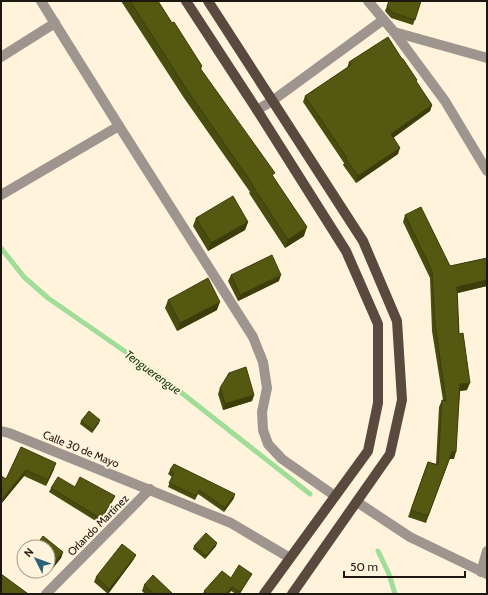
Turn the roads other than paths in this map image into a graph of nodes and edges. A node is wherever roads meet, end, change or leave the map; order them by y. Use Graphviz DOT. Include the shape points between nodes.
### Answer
graph roads {
  1 [pos="41,1"];
  2 [pos="186,1"];
  3 [pos="208,1"];
  4 [pos="369,1"];
  5 [pos="383,20"];
  6 [pos="55,23"];
  7 [pos="394,32"];
  8 [pos="1,57"];
  9 [pos="487,58"];
  10 [pos="272,101"];
  11 [pos="257,110"];
  12 [pos="118,126"];
  13 [pos="487,171"];
  14 [pos="1,196"];
  15 [pos="2,431"];
  16 [pos="150,489"];
  17 [pos="335,496"];
  18 [pos="357,502"];
  19 [pos="487,551"];
  20 [pos="290,558"];
  21 [pos="484,573"];
  22 [pos="46,594"];
  23 [pos="264,594"];
  24 [pos="292,594"];
  1 -- 6 [label="street"];
  2 -- 11 [label="main road"];
  3 -- 10 [label="main road"];
  4 -- 5 [label="street"];
  5 -- 7 [label="street"];
  5 -- 10 [label="street"];
  6 -- 8 [label="street"];
  6 -- 12 [label="street"];
  7 -- 9 [label="street"];
  7 -- 13 [label="street" via="445,101"];
  10 -- 11 [label="street"];
  10 -- 18 [label="main road" via="363,241 397,321 402,400 390,454"];
  11 -- 17 [label="main road" via="346,251 378,324 378,403 368,451"];
  12 -- 14 [label="street"];
  12 -- 17 [label="street" via="253,337 263,362 267,388 262,412 263,430 268,444 282,459"];
  15 -- 16 [label="street, Calle 30 de Mayo"];
  16 -- 20 [label="street, Calle 30 de Mayo" via="231,522"];
  16 -- 22 [label="street, Orlando Martínez"];
  17 -- 20 [label="main road"];
  18 -- 21 [label="street" via="410,537"];
  18 -- 24 [label="main road"];
  19 -- 21 [label="street"];
  20 -- 23 [label="main road"];
}
